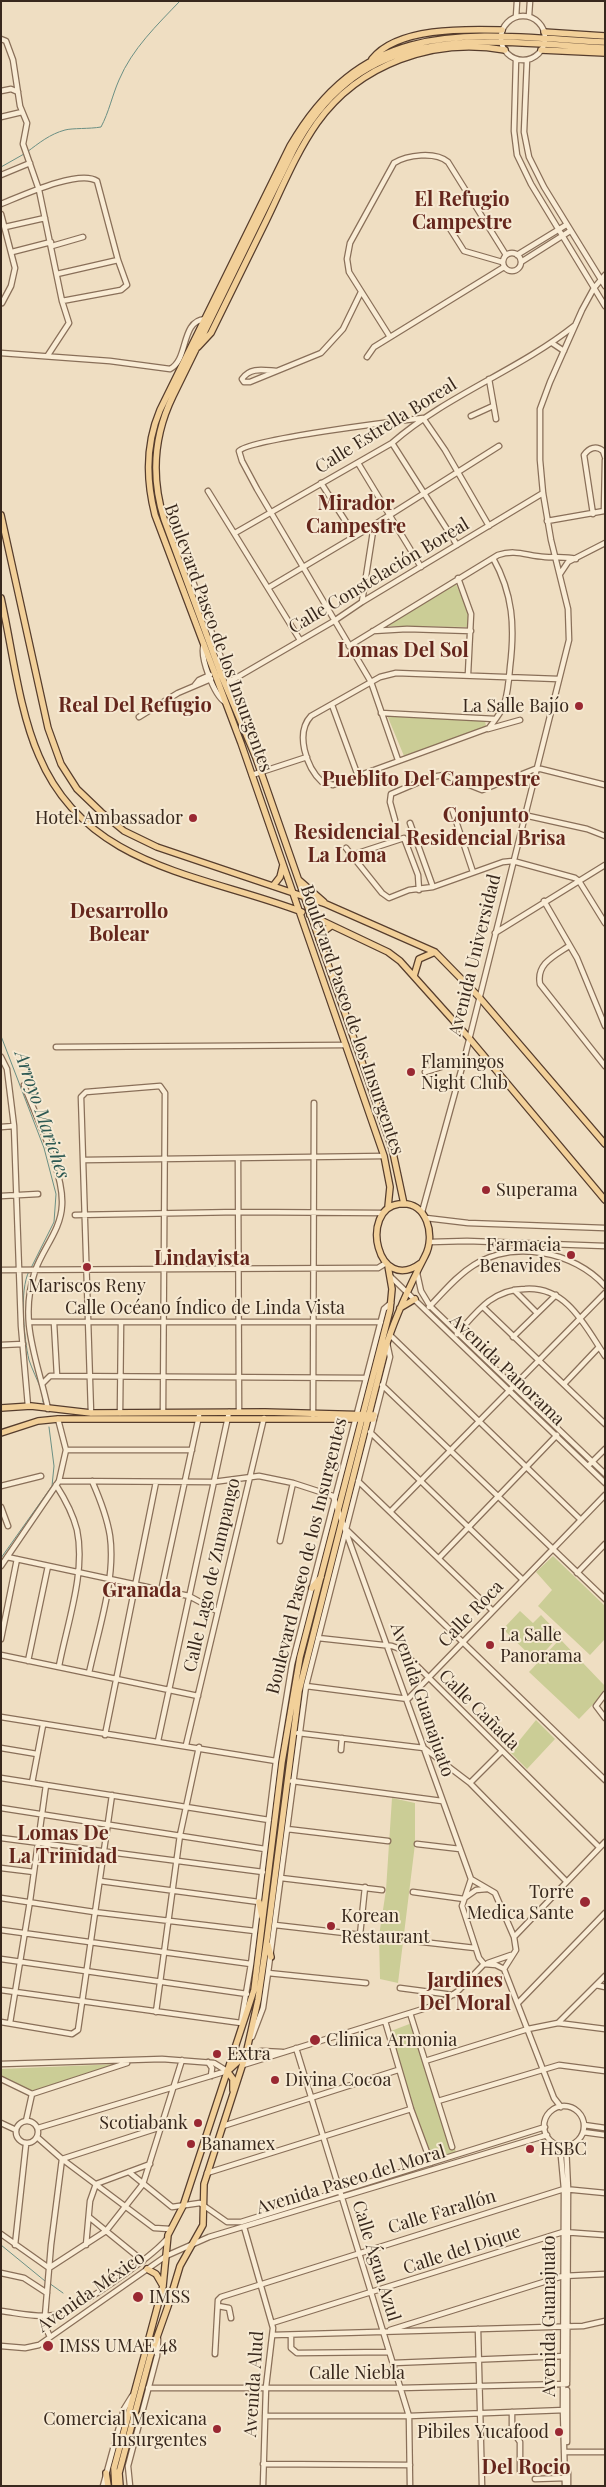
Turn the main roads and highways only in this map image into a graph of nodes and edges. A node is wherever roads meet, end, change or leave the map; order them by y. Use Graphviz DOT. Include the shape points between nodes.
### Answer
graph roads {
  1 [pos="501,36"];
  2 [pos="605,36"];
  3 [pos="544,41"];
  4 [pos="605,42"];
  5 [pos="387,46"];
  6 [pos="605,48"];
  7 [pos="504,50"];
  8 [pos="605,52"];
  9 [pos="389,58"];
  10 [pos="369,62"];
  11 [pos="1,515"];
  12 [pos="1,598"];
  13 [pos="283,865"];
  14 [pos="299,880"];
  15 [pos="273,886"];
  16 [pos="293,893"];
  17 [pos="304,897"];
  18 [pos="326,904"];
  19 [pos="299,911"];
  20 [pos="310,915"];
  21 [pos="331,926"];
  22 [pos="319,939"];
  23 [pos="435,952"];
  24 [pos="414,976"];
  25 [pos="605,1144"];
  26 [pos="605,1200"];
  27 [pos="404,1204"];
  28 [pos="388,1208"];
  29 [pos="421,1263"];
  30 [pos="387,1264"];
  31 [pos="415,1299"];
  32 [pos="400,1308"];
  33 [pos="30,1406"];
  34 [pos="1,1408"];
  35 [pos="51,1410"];
  36 [pos="228,1415"];
  37 [pos="265,1415"];
  38 [pos="365,1416"];
  39 [pos="58,1418"];
  40 [pos="34,1422"];
  41 [pos="1,1433"];
  42 [pos="323,1575"];
  43 [pos="312,1588"];
  44 [pos="288,1689"];
  45 [pos="298,1691"];
  46 [pos="292,1702"];
  47 [pos="304,1702"];
  48 [pos="290,1804"];
  49 [pos="283,1808"];
  50 [pos="259,1902"];
  51 [pos="263,1922"];
  52 [pos="267,1939"];
  53 [pos="271,1957"];
  54 [pos="247,2051"];
  55 [pos="227,2072"];
  56 [pos="232,2099"];
  57 [pos="147,2269"];
  58 [pos="163,2286"];
  59 [pos="142,2414"];
  60 [pos="131,2428"];
  61 [pos="106,2473"];
  62 [pos="108,2486"];
  63 [pos="114,2486"];
  64 [pos="120,2486"];
  1 -- 3 [label="main road, Boulevard Paseo de los Insurgentes"];
  1 -- 5 [label="main road" via="461,30 408,38"];
  1 -- 9 [label="main road, Boulevard Paseo de los Insurgentes" via="438,44"];
  2 -- 3 [label="main road"];
  3 -- 4 [label="main road, Boulevard Paseo de los Insurgentes"];
  3 -- 6 [label="main road, Boulevard Paseo de los Insurgentes"];
  3 -- 8 [label="main road"];
  5 -- 9 [label="main road"];
  5 -- 10 [label="main road"];
  7 -- 9 [label="main road" via="446,48"];
  9 -- 10 [label="main road, Boulevard Paseo de los Insurgentes"];
  9 -- 14 [label="main road, Boulevard Paseo de los Insurgentes" via="338,90 308,125 165,413 156,452 159,501"];
  10 -- 13 [label="main road, Boulevard Paseo de los Insurgentes" via="337,84 304,121 156,418 151,436 150,495 155,515"];
  11 -- 15 [label="main road" via="48,728 56,753 72,782 101,812 135,837"];
  12 -- 19 [label="main road" via="36,748 54,785 80,818 115,846 141,858"];
  13 -- 15 [label="main road"];
  13 -- 16 [label="main road, Boulevard Paseo de los Insurgentes"];
  14 -- 17 [label="main road, Boulevard Paseo de los Insurgentes"];
  14 -- 18 [label="main road"];
  15 -- 16 [label="main road"];
  16 -- 17 [label="main road"];
  16 -- 19 [label="main road, Boulevard Paseo de los Insurgentes"];
  17 -- 18 [label="main road"];
  17 -- 20 [label="main road, Boulevard Paseo de los Insurgentes"];
  18 -- 23 [label="main road"];
  19 -- 20 [label="main road"];
  19 -- 28 [label="main road, Boulevard Paseo de los Insurgentes" via="384,1156 390,1187"];
  20 -- 21 [label="main road"];
  20 -- 22 [label="main road, Boulevard Paseo de los Insurgentes"];
  21 -- 22 [label="main road"];
  21 -- 24 [label="main road" via="388,952"];
  22 -- 27 [label="main road, Boulevard Paseo de los Insurgentes" via="392,1148"];
  23 -- 24 [label="main road" via="418,959"];
  23 -- 25 [label="main road" via="479,997"];
  24 -- 26 [label="main road"];
  27 -- 28 [label="main road"];
  27 -- 29 [label="main road" via="422,1212 426,1218 430,1242"];
  28 -- 30 [label="main road" via="378,1224 377,1238 379,1251"];
  29 -- 30 [label="main road" via="404,1270"];
  29 -- 32 [label="main road, Boulevard Paseo de los Insurgentes"];
  30 -- 38 [label="main road, Boulevard Paseo de los Insurgentes" via="391,1277 391,1303"];
  31 -- 32 [label="main road"];
  32 -- 38 [label="main road, Boulevard Paseo de los Insurgentes"];
  33 -- 34 [label="main road"];
  33 -- 35 [label="main road"];
  33 -- 40 [label="main road" via="36,1413"];
  35 -- 36 [label="main road"];
  35 -- 39 [label="main road"];
  36 -- 37 [label="main road"];
  36 -- 37 [label="main road" via="239,1412"];
  36 -- 39 [label="main road" via="199,1419"];
  37 -- 38 [label="main road"];
  38 -- 42 [label="main road, Boulevard Paseo de los Insurgentes"];
  38 -- 45 [label="main road, Boulevard Paseo de los Insurgentes"];
  39 -- 40 [label="main road"];
  40 -- 41 [label="main road"];
  42 -- 43 [label="main road"];
  42 -- 46 [label="main road, Boulevard Paseo de los Insurgentes" via="300,1657"];
  44 -- 46 [label="main road"];
  45 -- 47 [label="main road"];
  45 -- 49 [label="main road, Boulevard Paseo de los Insurgentes"];
  46 -- 51 [label="main road, Boulevard Paseo de los Insurgentes"];
  48 -- 49 [label="main road"];
  49 -- 52 [label="main road, Boulevard Paseo de los Insurgentes"];
  50 -- 51 [label="main road"];
  51 -- 55 [label="main road, Boulevard Paseo de los Insurgentes" via="254,1990"];
  52 -- 53 [label="main road"];
  52 -- 54 [label="main road, Boulevard Paseo de los Insurgentes"];
  54 -- 55 [label="main road"];
  54 -- 56 [label="main road, Boulevard Paseo de los Insurgentes"];
  55 -- 56 [label="main road" via="233,2079"];
  55 -- 58 [label="main road, Boulevard Paseo de los Insurgentes" via="184,2206 166,2240"];
  56 -- 60 [label="main road, Boulevard Paseo de los Insurgentes" via="207,2173 203,2191 203,2225 182,2260"];
  57 -- 58 [label="main road" via="156,2274"];
  58 -- 63 [label="main road, Boulevard Paseo de los Insurgentes" via="114,2468"];
  59 -- 60 [label="main road"];
  60 -- 64 [label="main road, Boulevard Paseo de los Insurgentes" via="119,2473"];
  61 -- 62 [label="main road"];
}
